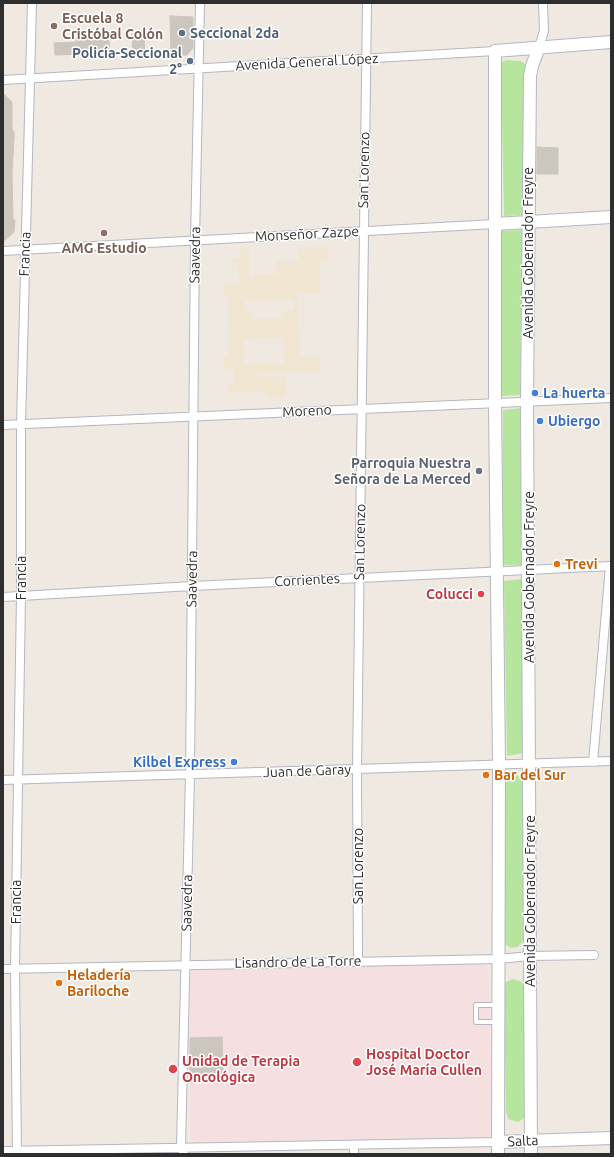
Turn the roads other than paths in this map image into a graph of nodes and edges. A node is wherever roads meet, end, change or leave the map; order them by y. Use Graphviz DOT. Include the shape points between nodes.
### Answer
graph roads {
  1 [pos="32,3"];
  2 [pos="200,3"];
  3 [pos="366,3"];
  4 [pos="543,3"];
  5 [pos="611,42"];
  6 [pos="539,47"];
  7 [pos="495,51"];
  8 [pos="365,58"];
  9 [pos="200,68"];
  10 [pos="30,78"];
  11 [pos="3,80"];
  12 [pos="611,217"];
  13 [pos="528,222"];
  14 [pos="495,224"];
  15 [pos="363,230"];
  16 [pos="195,240"];
  17 [pos="25,250"];
  18 [pos="3,251"];
  19 [pos="611,398"];
  20 [pos="527,401"];
  21 [pos="495,404"];
  22 [pos="362,409"];
  23 [pos="194,417"];
  24 [pos="21,424"];
  25 [pos="3,425"];
  26 [pos="611,566"];
  27 [pos="529,570"];
  28 [pos="497,572"];
  29 [pos="360,578"];
  30 [pos="192,586"];
  31 [pos="21,596"];
  32 [pos="3,597"];
  33 [pos="611,761"];
  34 [pos="593,762"];
  35 [pos="530,764"];
  36 [pos="499,765"];
  37 [pos="357,769"];
  38 [pos="190,775"];
  39 [pos="3,780"];
  40 [pos="17,780"];
  41 [pos="594,954"];
  42 [pos="530,956"];
  43 [pos="498,959"];
  44 [pos="358,960"];
  45 [pos="185,965"];
  46 [pos="3,969"];
  47 [pos="16,969"];
  48 [pos="498,1005"];
  49 [pos="498,1022"];
  50 [pos="611,1138"];
  51 [pos="531,1140"];
  52 [pos="498,1148"];
  53 [pos="182,1150"];
  54 [pos="354,1150"];
  55 [pos="3,1151"];
  56 [pos="17,1152"];
  57 [pos="531,1154"];
  1 -- 10 [label="street, Francia"];
  2 -- 9 [label="street, Saavedra"];
  3 -- 8 [label="street, San Lorenzo"];
  4 -- 6 [label="street, Avenida Gobernador Freyre" via="544,31"];
  5 -- 6 [label="main road, Avenida General López"];
  6 -- 7 [label="main road, Avenida General López"];
  6 -- 13 [label="main road, Avenida Gobernador Freyre" via="530,76"];
  7 -- 8 [label="street, Avenida General López"];
  7 -- 14 [label="main road"];
  8 -- 9 [label="street, Avenida General López"];
  8 -- 15 [label="street, San Lorenzo"];
  9 -- 10 [label="street, Avenida General López"];
  9 -- 16 [label="street, Saavedra"];
  10 -- 11 [label="street, Avenida General López"];
  10 -- 17 [label="street, Francia"];
  12 -- 13 [label="main road, Monseñor Zazpe"];
  13 -- 14 [label="main road, Monseñor Zazpe"];
  13 -- 20 [label="main road, Avenida Gobernador Freyre"];
  14 -- 15 [label="street, Monseñor Zazpe"];
  14 -- 21 [label="main road"];
  15 -- 16 [label="street, Monseñor Zazpe"];
  15 -- 22 [label="street, San Lorenzo"];
  16 -- 17 [label="street, Monseñor Zazpe"];
  16 -- 23 [label="street, Saavedra"];
  17 -- 18 [label="street, Monseñor Zazpe"];
  17 -- 24 [label="street, Francia"];
  19 -- 20 [label="street, Moreno"];
  20 -- 21 [label="street, Moreno"];
  20 -- 27 [label="main road, Avenida Gobernador Freyre"];
  21 -- 22 [label="street, Moreno"];
  21 -- 28 [label="main road"];
  22 -- 23 [label="street, Moreno"];
  22 -- 29 [label="street, San Lorenzo"];
  23 -- 24 [label="street, Moreno"];
  23 -- 30 [label="street, Saavedra"];
  24 -- 25 [label="street, Moreno"];
  24 -- 31 [label="street, Francia"];
  26 -- 27 [label="street, Corrientes"];
  26 -- 34 [label="street"];
  27 -- 28 [label="street, Corrientes"];
  27 -- 35 [label="main road, Avenida Gobernador Freyre"];
  28 -- 29 [label="street, Corrientes"];
  28 -- 36 [label="main road"];
  29 -- 30 [label="street, Corrientes"];
  29 -- 37 [label="street, San Lorenzo"];
  30 -- 31 [label="street, Corrientes"];
  30 -- 38 [label="street, Saavedra"];
  31 -- 32 [label="street, Corrientes"];
  31 -- 40 [label="street, Francia"];
  33 -- 34 [label="street, Juan de Garay"];
  34 -- 35 [label="street, Juan de Garay"];
  35 -- 36 [label="street, Juan de Garay"];
  35 -- 42 [label="main road, Avenida Gobernador Freyre"];
  36 -- 37 [label="street, Juan de Garay"];
  36 -- 43 [label="main road"];
  37 -- 38 [label="street, Juan de Garay"];
  37 -- 44 [label="street, San Lorenzo"];
  38 -- 40 [label="street, Juan de Garay"];
  38 -- 45 [label="street, Saavedra"];
  39 -- 40 [label="street, Juan de Garay"];
  40 -- 47 [label="street, Francia"];
  41 -- 42 [label="street, Lisandro de La Torre"];
  42 -- 43 [label="street, Lisandro de La Torre"];
  42 -- 51 [label="main road, Avenida Gobernador Freyre"];
  43 -- 44 [label="street, Lisandro de La Torre"];
  43 -- 48 [label="main road"];
  44 -- 45 [label="street, Lisandro de La Torre"];
  45 -- 47 [label="street, Lisandro de La Torre"];
  45 -- 53 [label="street, Saavedra"];
  46 -- 47 [label="street, Lisandro de La Torre"];
  47 -- 56 [label="street, Francia"];
  48 -- 49 [label="main road"];
  48 -- 49 [label="lane" via="476,1005 476,1022"];
  49 -- 52 [label="main road"];
  50 -- 51 [label="main road, Salta"];
  51 -- 52 [label="main road, Salta"];
  51 -- 57 [label="main road, Avenida Gobernador Freyre"];
  52 -- 54 [label="street, Salta"];
  53 -- 54 [label="street, Salta"];
  53 -- 56 [label="street, Salta"];
  55 -- 56 [label="street, Salta"];
}
